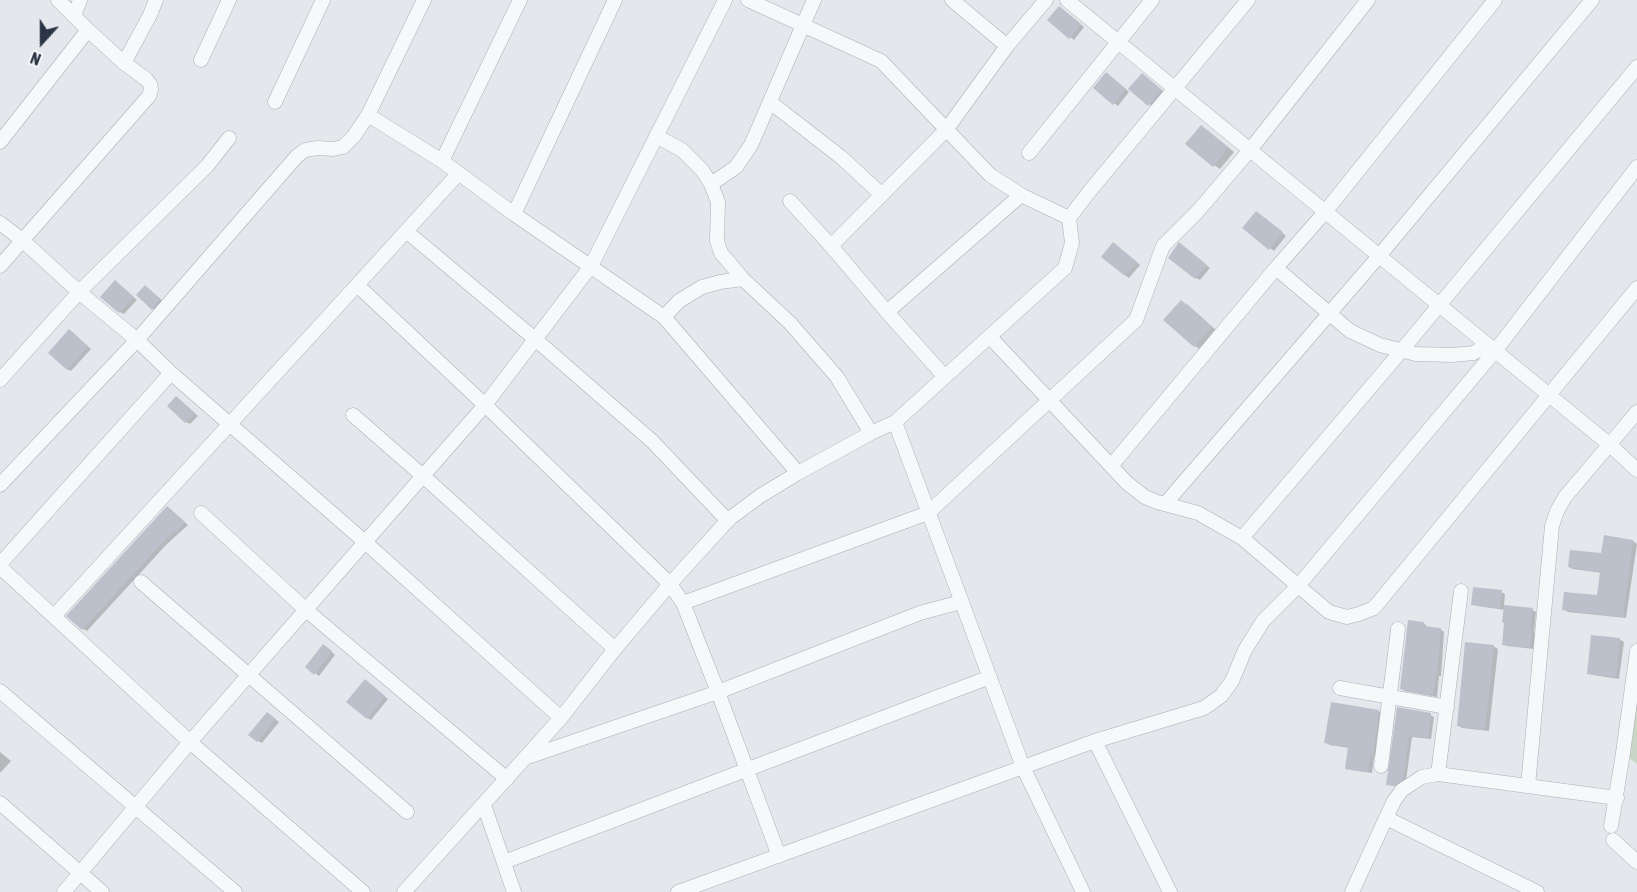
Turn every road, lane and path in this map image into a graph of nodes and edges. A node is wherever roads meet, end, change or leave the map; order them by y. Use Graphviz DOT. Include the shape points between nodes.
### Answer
graph roads {
  1 [pos="58,0"];
  2 [pos="80,0"];
  3 [pos="156,0"];
  4 [pos="229,0"];
  5 [pos="323,0"];
  6 [pos="424,0"];
  7 [pos="520,0"];
  8 [pos="615,0"];
  9 [pos="725,0"];
  10 [pos="748,0"];
  11 [pos="814,0"];
  12 [pos="952,0"];
  13 [pos="1046,0"];
  14 [pos="1067,0"];
  15 [pos="1152,0"];
  16 [pos="1248,0"];
  17 [pos="1368,0"];
  18 [pos="1495,0"];
  19 [pos="1592,0"];
  20 [pos="74,16"];
  21 [pos="804,26"];
  22 [pos="88,30"];
  23 [pos="1118,42"];
  24 [pos="1007,46"];
  25 [pos="201,60"];
  26 [pos="124,63"];
  27 [pos="1637,68"];
  28 [pos="1174,88"];
  29 [pos="275,102"];
  30 [pos="770,102"];
  31 [pos="368,115"];
  32 [pos="946,130"];
  33 [pos="656,136"];
  34 [pos="229,138"];
  35 [pos="0,142"];
  36 [pos="1250,150"];
  37 [pos="1029,153"];
  38 [pos="442,161"];
  39 [pos="1637,167"];
  40 [pos="459,173"];
  41 [pos="711,183"];
  42 [pos="882,195"];
  43 [pos="1021,195"];
  44 [pos="790,201"];
  45 [pos="1325,212"];
  46 [pos="514,214"];
  47 [pos="1069,218"];
  48 [pos="0,223"];
  49 [pos="406,231"];
  50 [pos="22,240"];
  51 [pos="831,246"];
  52 [pos="1379,256"];
  53 [pos="0,266"];
  54 [pos="591,266"];
  55 [pos="1276,268"];
  56 [pos="743,279"];
  57 [pos="357,285"];
  58 [pos="1637,288"];
  59 [pos="79,292"];
  60 [pos="1439,305"];
  61 [pos="887,312"];
  62 [pos="1329,314"];
  63 [pos="664,317"];
  64 [pos="990,337"];
  65 [pos="535,339"];
  66 [pos="137,340"];
  67 [pos="1491,348"];
  68 [pos="1401,351"];
  69 [pos="171,373"];
  70 [pos="945,377"];
  71 [pos="0,380"];
  72 [pos="1549,395"];
  73 [pos="1050,401"];
  74 [pos="484,405"];
  75 [pos="1637,412"];
  76 [pos="353,415"];
  77 [pos="895,422"];
  78 [pos="230,424"];
  79 [pos="871,433"];
  80 [pos="1610,445"];
  81 [pos="1112,466"];
  82 [pos="1637,470"];
  83 [pos="798,473"];
  84 [pos="423,476"];
  85 [pos="0,485"];
  86 [pos="1165,504"];
  87 [pos="201,513"];
  88 [pos="928,513"];
  89 [pos="728,521"];
  90 [pos="1242,538"];
  91 [pos="365,542"];
  92 [pos="0,565"];
  93 [pos="141,582"];
  94 [pos="670,584"];
  95 [pos="1298,586"];
  96 [pos="1461,591"];
  97 [pos="961,602"];
  98 [pos="683,603"];
  99 [pos="306,610"];
  100 [pos="54,616"];
  101 [pos="1398,628"];
  102 [pos="615,649"];
  103 [pos="1637,651"];
  104 [pos="1636,668"];
  105 [pos="249,675"];
  106 [pos="990,677"];
  107 [pos="1340,688"];
  108 [pos="0,691"];
  109 [pos="718,692"];
  110 [pos="1389,697"];
  111 [pos="1447,707"];
  112 [pos="561,718"];
  113 [pos="1095,741"];
  114 [pos="190,742"];
  115 [pos="526,758"];
  116 [pos="1382,766"];
  117 [pos="1023,767"];
  118 [pos="746,771"];
  119 [pos="1438,774"];
  120 [pos="507,779"];
  121 [pos="1528,786"];
  122 [pos="1617,798"];
  123 [pos="0,803"];
  124 [pos="484,805"];
  125 [pos="135,808"];
  126 [pos="407,812"];
  127 [pos="1386,818"];
  128 [pos="1611,826"];
  129 [pos="1613,840"];
  130 [pos="779,856"];
  131 [pos="504,862"];
  132 [pos="1637,862"];
  133 [pos="80,874"];
  134 [pos="64,892"];
  135 [pos="102,892"];
  136 [pos="234,892"];
  137 [pos="363,892"];
  138 [pos="404,892"];
  139 [pos="514,892"];
  140 [pos="678,892"];
  141 [pos="1083,892"];
  142 [pos="1170,892"];
  143 [pos="1352,892"];
  144 [pos="1537,892"];
  1 -- 20 [label="street"];
  2 -- 20 [label="street"];
  3 -- 26 [label="street"];
  4 -- 25 [label="street"];
  5 -- 29 [label="street"];
  6 -- 31 [label="street"];
  7 -- 38 [label="street"];
  8 -- 46 [label="street"];
  9 -- 33 [label="street"];
  10 -- 21 [label="street"];
  11 -- 21 [label="street"];
  12 -- 24 [label="street"];
  13 -- 24 [label="street"];
  14 -- 23 [label="street"];
  15 -- 23 [label="street"];
  16 -- 28 [label="street"];
  17 -- 36 [label="street"];
  18 -- 45 [label="street"];
  19 -- 52 [label="street"];
  20 -- 22 [label="street"];
  21 -- 30 [label="street"];
  21 -- 32 [label="street" via="881,61"];
  22 -- 26 [label="street"];
  22 -- 35 [label="street"];
  23 -- 28 [label="street"];
  23 -- 37 [label="street"];
  24 -- 32 [label="street"];
  26 -- 50 [label="street" via="150,84 149,96"];
  27 -- 60 [label="street"];
  28 -- 36 [label="street"];
  28 -- 47 [label="street"];
  30 -- 41 [label="street" via="751,146 736,167"];
  30 -- 42 [label="street"];
  31 -- 38 [label="street"];
  31 -- 66 [label="street" via="343,147 305,150 297,156"];
  32 -- 42 [label="street"];
  32 -- 43 [label="street" via="990,176"];
  33 -- 41 [label="street" via="682,150"];
  33 -- 54 [label="street"];
  34 -- 59 [label="street" via="207,166"];
  36 -- 45 [label="street"];
  36 -- 73 [label="street" via="1164,246 1136,320"];
  38 -- 40 [label="street"];
  39 -- 67 [label="street"];
  40 -- 46 [label="street"];
  40 -- 49 [label="street"];
  41 -- 56 [label="street" via="718,202 721,253"];
  42 -- 51 [label="street"];
  43 -- 47 [label="street"];
  43 -- 61 [label="street"];
  44 -- 51 [label="street"];
  45 -- 52 [label="street"];
  45 -- 55 [label="street"];
  46 -- 54 [label="street"];
  47 -- 64 [label="street" via="1072,243 1065,268"];
  48 -- 50 [label="street"];
  49 -- 57 [label="street"];
  49 -- 65 [label="street"];
  50 -- 53 [label="street"];
  50 -- 59 [label="street"];
  51 -- 61 [label="street"];
  52 -- 60 [label="street"];
  52 -- 62 [label="street"];
  54 -- 63 [label="street"];
  54 -- 65 [label="street"];
  55 -- 62 [label="street"];
  55 -- 81 [label="street"];
  56 -- 63 [label="street" via="702,287 679,301"];
  56 -- 79 [label="street" via="790,323 837,377"];
  57 -- 74 [label="street"];
  57 -- 78 [label="street"];
  58 -- 72 [label="street"];
  59 -- 66 [label="street"];
  59 -- 71 [label="street"];
  60 -- 67 [label="street"];
  60 -- 68 [label="street"];
  61 -- 70 [label="street"];
  62 -- 68 [label="street" via="1350,331"];
  62 -- 86 [label="street"];
  63 -- 83 [label="street"];
  64 -- 70 [label="street"];
  64 -- 73 [label="street"];
  65 -- 74 [label="street"];
  65 -- 89 [label="street" via="652,441"];
  66 -- 69 [label="street"];
  66 -- 85 [label="street"];
  67 -- 68 [label="street" via="1452,355"];
  67 -- 72 [label="street"];
  67 -- 95 [label="street"];
  68 -- 90 [label="street"];
  69 -- 78 [label="street"];
  69 -- 92 [label="street"];
  70 -- 77 [label="street"];
  72 -- 80 [label="street"];
  72 -- 95 [label="street" via="1374,608 1347,617 1329,612"];
  73 -- 81 [label="street"];
  73 -- 88 [label="street"];
  74 -- 84 [label="street"];
  74 -- 94 [label="street"];
  75 -- 80 [label="street"];
  76 -- 84 [label="street"];
  77 -- 79 [label="street"];
  77 -- 88 [label="street"];
  78 -- 91 [label="street"];
  78 -- 100 [label="street"];
  79 -- 83 [label="street"];
  80 -- 82 [label="street"];
  80 -- 121 [label="street" via="1565,497 1552,526"];
  81 -- 86 [label="street" via="1145,497"];
  83 -- 89 [label="street" via="759,496"];
  84 -- 91 [label="street"];
  84 -- 102 [label="street"];
  86 -- 90 [label="street" via="1198,513"];
  87 -- 99 [label="street"];
  88 -- 97 [label="street"];
  88 -- 98 [label="street"];
  89 -- 94 [label="street"];
  90 -- 95 [label="street"];
  91 -- 99 [label="street"];
  91 -- 112 [label="street"];
  92 -- 100 [label="street"];
  93 -- 105 [label="street"];
  94 -- 98 [label="street"];
  94 -- 102 [label="street"];
  95 -- 113 [label="street" via="1259,627 1221,696 1204,708"];
  96 -- 111 [label="street"];
  97 -- 106 [label="street"];
  97 -- 109 [label="street" via="920,613"];
  98 -- 109 [label="street"];
  99 -- 105 [label="street"];
  99 -- 120 [label="street"];
  100 -- 114 [label="street"];
  101 -- 110 [label="street"];
  102 -- 112 [label="street"];
  103 -- 104 [label="street"];
  104 -- 122 [label="street"];
  105 -- 114 [label="street"];
  105 -- 126 [label="street"];
  106 -- 117 [label="street"];
  106 -- 118 [label="street"];
  107 -- 110 [label="street"];
  108 -- 125 [label="street"];
  109 -- 115 [label="street"];
  109 -- 118 [label="street"];
  110 -- 111 [label="street"];
  110 -- 116 [label="street"];
  111 -- 119 [label="street"];
  112 -- 115 [label="street"];
  113 -- 117 [label="street"];
  113 -- 142 [label="street"];
  114 -- 125 [label="street"];
  114 -- 137 [label="street"];
  115 -- 120 [label="street"];
  117 -- 130 [label="street"];
  117 -- 141 [label="street"];
  118 -- 130 [label="street"];
  118 -- 131 [label="street"];
  119 -- 121 [label="street"];
  119 -- 127 [label="street" via="1422,777 1402,790"];
  120 -- 124 [label="street"];
  121 -- 122 [label="street"];
  122 -- 128 [label="street"];
  123 -- 133 [label="street"];
  124 -- 131 [label="street"];
  124 -- 138 [label="street"];
  125 -- 133 [label="street"];
  125 -- 136 [label="street"];
  127 -- 143 [label="street"];
  127 -- 144 [label="street"];
  129 -- 132 [label="street"];
  130 -- 140 [label="street"];
  131 -- 139 [label="street"];
  133 -- 134 [label="street"];
  133 -- 135 [label="street"];
}
